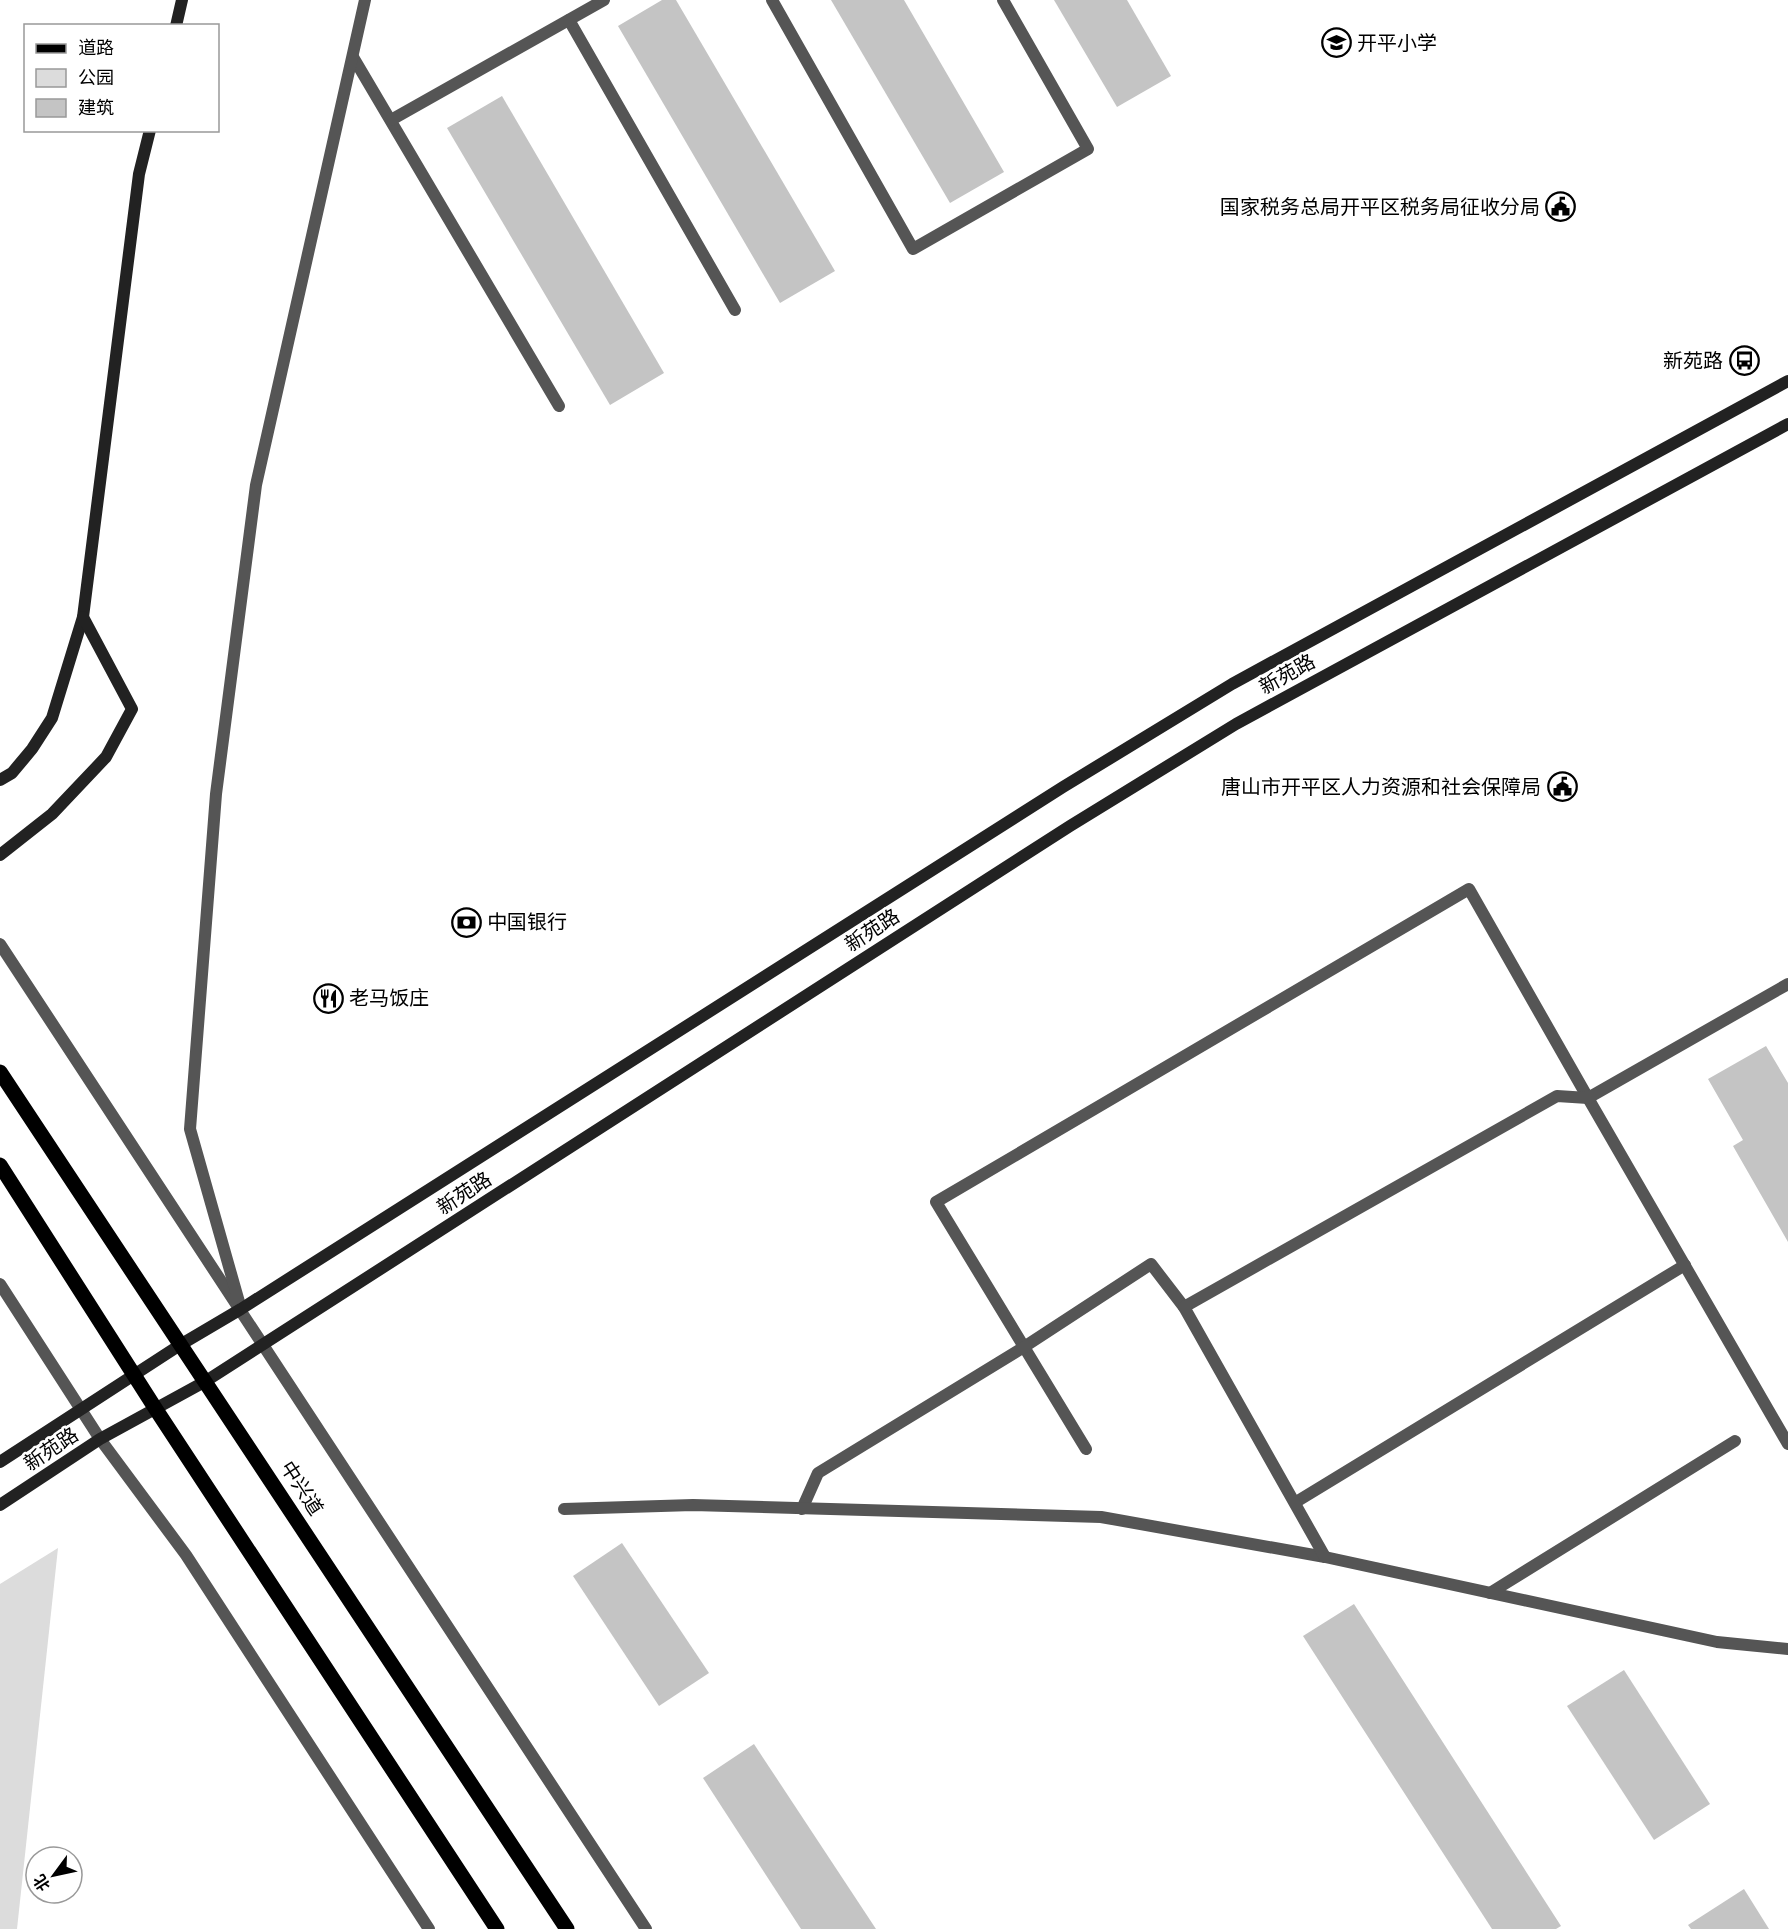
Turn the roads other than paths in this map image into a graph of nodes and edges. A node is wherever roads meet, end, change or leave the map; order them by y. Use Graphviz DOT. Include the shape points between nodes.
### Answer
graph roads {
  1 [pos="182,0"];
  2 [pos="365,0"];
  3 [pos="604,0"];
  4 [pos="772,0"];
  5 [pos="1003,0"];
  6 [pos="569,20"];
  7 [pos="176,24"];
  8 [pos="354,57"];
  9 [pos="391,120"];
  10 [pos="150,132"];
  11 [pos="735,310"];
  12 [pos="1788,381"];
  13 [pos="559,406"];
  14 [pos="1788,424"];
  15 [pos="83,617"];
  16 [pos="0,780"];
  17 [pos="0,855"];
  18 [pos="0,944"];
  19 [pos="1788,984"];
  20 [pos="0,1072"];
  21 [pos="1588,1098"];
  22 [pos="0,1165"];
  23 [pos="1685,1265"];
  24 [pos="0,1284"];
  25 [pos="1184,1307"];
  26 [pos="241,1309"];
  27 [pos="180,1345"];
  28 [pos="264,1345"];
  29 [pos="1024,1347"];
  30 [pos="135,1374"];
  31 [pos="206,1382"];
  32 [pos="81,1409"];
  33 [pos="156,1410"];
  34 [pos="100,1439"];
  35 [pos="1735,1441"];
  36 [pos="1788,1444"];
  37 [pos="1086,1449"];
  38 [pos="0,1461"];
  39 [pos="1296,1502"];
  40 [pos="0,1505"];
  41 [pos="564,1509"];
  42 [pos="801,1509"];
  43 [pos="1325,1557"];
  44 [pos="1490,1593"];
  45 [pos="1788,1649"];
  46 [pos="429,1929"];
  47 [pos="497,1929"];
  48 [pos="567,1929"];
  49 [pos="646,1929"];
  1 -- 7 [label="main road"];
  2 -- 8 [label="street"];
  3 -- 6 [label="street"];
  4 -- 5 [label="street" via="913,249 1088,149"];
  6 -- 9 [label="street"];
  6 -- 11 [label="street"];
  8 -- 9 [label="street"];
  8 -- 26 [label="street" via="256,485 216,794 190,1129"];
  9 -- 13 [label="street"];
  10 -- 15 [label="main road" via="139,174"];
  12 -- 26 [label="main road, 新苑路" via="1222,690"];
  14 -- 28 [label="main road, 新苑路" via="1236,724 1070,826"];
  15 -- 16 [label="main road" via="52,718 32,749"];
  15 -- 17 [label="main road" via="132,709 106,757 52,814"];
  18 -- 26 [label="street"];
  19 -- 21 [label="street"];
  20 -- 27 [label="main road, 中兴道"];
  21 -- 23 [label="street"];
  21 -- 25 [label="street" via="1557,1096"];
  21 -- 29 [label="street" via="1469,889 936,1202"];
  22 -- 30 [label="main road"];
  23 -- 36 [label="street"];
  23 -- 39 [label="street"];
  24 -- 32 [label="street"];
  25 -- 29 [label="street" via="1151,1264"];
  25 -- 39 [label="street"];
  26 -- 27 [label="main road, 新苑路"];
  26 -- 28 [label="street"];
  27 -- 30 [label="main road, 新苑路"];
  27 -- 31 [label="main road, 中兴道"];
  28 -- 31 [label="main road, 新苑路"];
  28 -- 49 [label="street"];
  29 -- 37 [label="street"];
  29 -- 42 [label="street" via="818,1473"];
  30 -- 32 [label="main road, 新苑路"];
  30 -- 33 [label="main road"];
  31 -- 33 [label="main road, 新苑路"];
  31 -- 48 [label="main road, 中兴道"];
  32 -- 34 [label="street"];
  32 -- 38 [label="main road, 新苑路"];
  33 -- 34 [label="main road, 新苑路"];
  33 -- 47 [label="main road"];
  34 -- 40 [label="main road, 新苑路"];
  34 -- 46 [label="street" via="186,1555"];
  35 -- 44 [label="street"];
  39 -- 43 [label="street"];
  41 -- 42 [label="street" via="693,1505"];
  42 -- 43 [label="street" via="1101,1517"];
  43 -- 44 [label="street"];
  44 -- 45 [label="street" via="1718,1642"];
}
